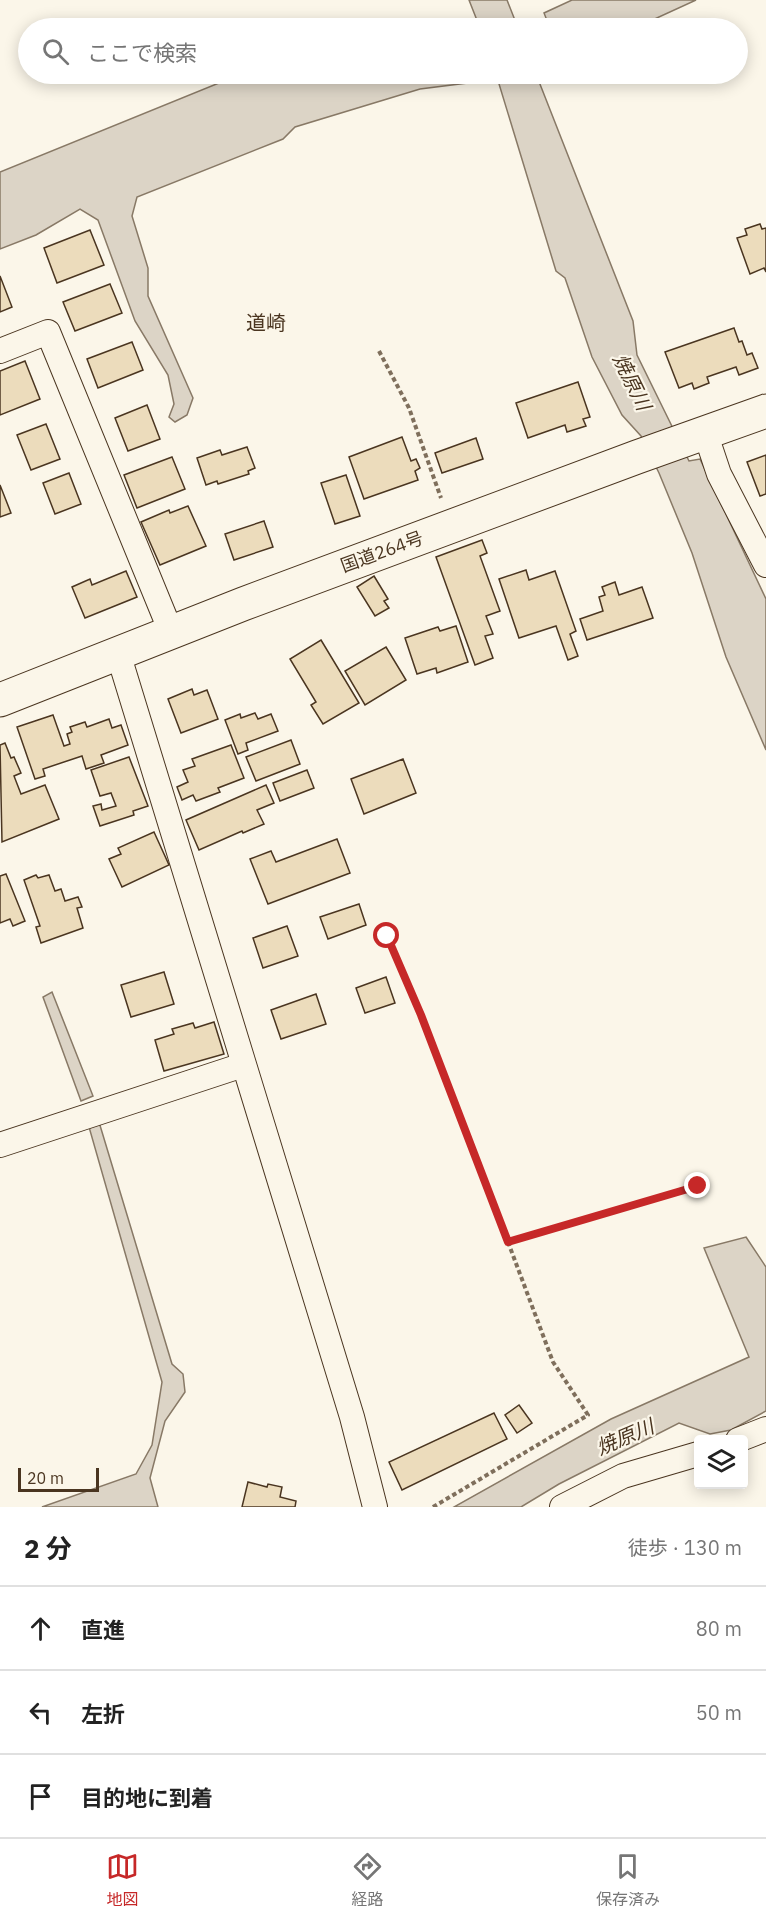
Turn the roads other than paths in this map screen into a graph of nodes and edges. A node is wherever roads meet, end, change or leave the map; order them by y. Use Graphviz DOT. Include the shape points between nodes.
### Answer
graph roads {
  1 [pos="0,351"];
  2 [pos="766,411"];
  3 [pos="705,432"];
  4 [pos="766,565"];
  5 [pos="171,632"];
  6 [pos="118,653"];
  7 [pos="0,700"];
  8 [pos="243,1065"];
  9 [pos="0,1145"];
  10 [pos="766,1429"];
  11 [pos="748,1436"];
  12 [pos="694,1455"];
  13 [pos="375,1507"];
  14 [pos="562,1507"];
  1 -- 5 [label="street" via="48,332"];
  2 -- 3 [label="highway, 国道264号"];
  3 -- 4 [label="street" via="719,474"];
  3 -- 5 [label="highway, 国道264号"];
  5 -- 6 [label="highway, 国道264号"];
  6 -- 7 [label="highway, 国道264号"];
  6 -- 8 [label="street"];
  8 -- 9 [label="street"];
  8 -- 13 [label="street" via="352,1417"];
  10 -- 11 [label="street"];
  12 -- 14 [label="street" via="623,1476"];
}
